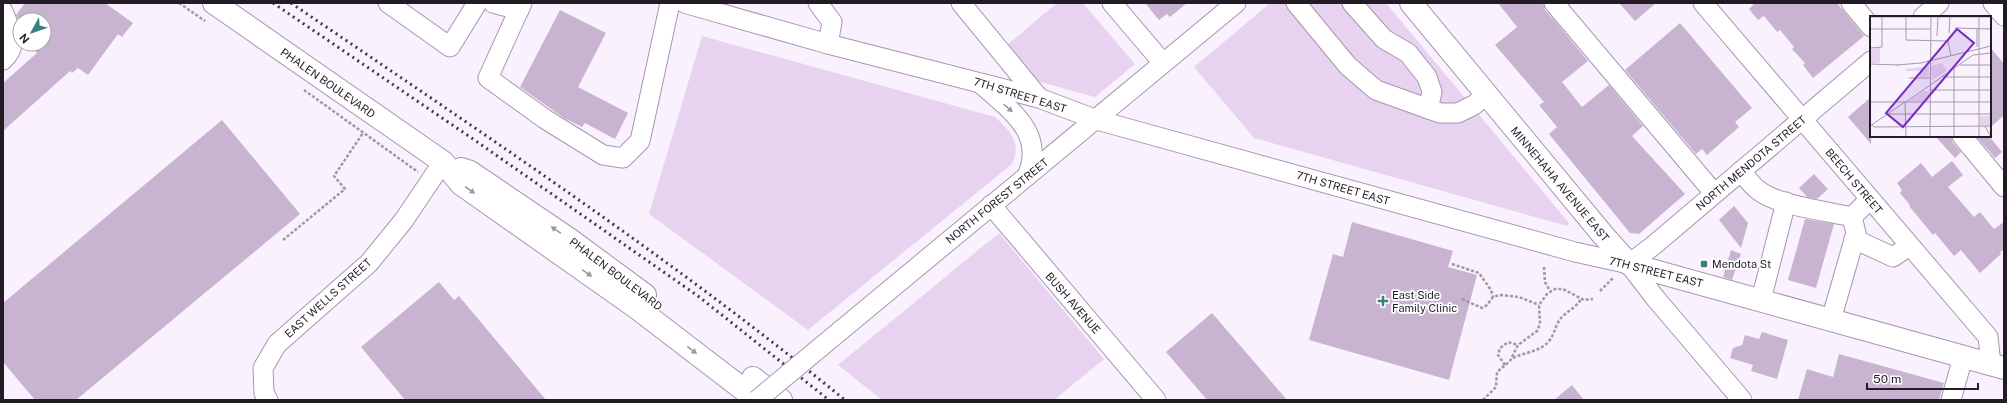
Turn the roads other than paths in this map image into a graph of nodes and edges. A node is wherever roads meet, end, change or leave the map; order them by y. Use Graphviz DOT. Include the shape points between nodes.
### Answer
graph roads {
  1 [pos="214,3"];
  2 [pos="388,3"];
  3 [pos="477,3"];
  4 [pos="492,3"];
  5 [pos="670,3"];
  6 [pos="684,3"];
  7 [pos="818,3"];
  8 [pos="961,3"];
  9 [pos="1112,3"];
  10 [pos="1236,3"];
  11 [pos="1296,3"];
  12 [pos="1352,3"];
  13 [pos="1411,3"];
  14 [pos="1554,3"];
  15 [pos="1703,3"];
  16 [pos="1851,3"];
  17 [pos="1939,3"];
  18 [pos="1993,3"];
  19 [pos="520,7"];
  20 [pos="3,11"];
  21 [pos="1924,16"];
  22 [pos="2004,16"];
  23 [pos="1870,26"];
  24 [pos="828,44"];
  25 [pos="3,60"];
  26 [pos="1870,62"];
  27 [pos="1163,63"];
  28 [pos="979,82"];
  29 [pos="1486,95"];
  30 [pos="1039,98"];
  31 [pos="1428,109"];
  32 [pos="1097,120"];
  33 [pos="1802,120"];
  34 [pos="1963,137"];
  35 [pos="443,162"];
  36 [pos="1741,171"];
  37 [pos="1028,176"];
  38 [pos="2004,187"];
  39 [pos="1714,193"];
  40 [pos="1869,200"];
  41 [pos="1786,202"];
  42 [pos="991,206"];
  43 [pos="1852,217"];
  44 [pos="1854,240"];
  45 [pos="1909,246"];
  46 [pos="1629,264"];
  47 [pos="1761,300"];
  48 [pos="1831,320"];
  49 [pos="1963,357"];
  50 [pos="1997,366"];
  51 [pos="268,400"];
  52 [pos="757,400"];
  53 [pos="781,400"];
  54 [pos="1156,400"];
  55 [pos="1742,400"];
  56 [pos="1951,400"];
  1 -- 35 [label="main road, PHALEN BOULEVARD"];
  2 -- 3 [label="street" via="450,47"];
  4 -- 19 [label="street"];
  5 -- 19 [label="street" via="640,141 623,158 603,155 545,119 488,78"];
  6 -- 24 [label="street, 7TH STREET EAST"];
  7 -- 24 [label="street" via="832,22"];
  8 -- 30 [label="street"];
  9 -- 27 [label="street"];
  10 -- 27 [label="street, NORTH FOREST STREET"];
  11 -- 31 [label="street" via="1348,66 1376,90"];
  12 -- 31 [label="street" via="1384,39 1408,53 1427,77 1432,92"];
  13 -- 29 [label="main road, MINNEHAHA AVENUE EAST"];
  14 -- 39 [label="street"];
  15 -- 33 [label="street, BEECH STREET"];
  16 -- 23 [label="street"];
  17 -- 21 [label="street"];
  18 -- 22 [label="street"];
  20 -- 25 [label="street" via="13,40 10,53"];
  24 -- 28 [label="street, 7TH STREET EAST"];
  26 -- 33 [label="street, NORTH MENDOTA STREET"];
  27 -- 32 [label="street, NORTH FOREST STREET"];
  28 -- 30 [label="street, 7TH STREET EAST"];
  28 -- 37 [label="street, one-way" via="1021,121 1029,134 1034,153"];
  29 -- 31 [label="street" via="1458,113 1440,113"];
  29 -- 46 [label="main road, MINNEHAHA AVENUE EAST"];
  30 -- 32 [label="street, 7TH STREET EAST"];
  32 -- 37 [label="street, NORTH FOREST STREET"];
  32 -- 46 [label="street, 7TH STREET EAST" via="1575,252"];
  33 -- 36 [label="street, NORTH MENDOTA STREET"];
  33 -- 40 [label="street, BEECH STREET"];
  34 -- 38 [label="street"];
  35 -- 51 [label="street, EAST WELLS STREET" via="404,220 369,263 276,344 263,368 264,392"];
  35 -- 52 [label="main road, PHALEN BOULEVARD, one-way" via="461,184 637,308"];
  53 -- 35 [label="main road, PHALEN BOULEVARD, one-way" via="569,239 470,172"];
  36 -- 39 [label="street, NORTH MENDOTA STREET"];
  36 -- 41 [label="street" via="1756,189 1767,196"];
  37 -- 42 [label="street, NORTH FOREST STREET"];
  39 -- 46 [label="street, NORTH MENDOTA STREET"];
  40 -- 43 [label="street"];
  40 -- 45 [label="street, BEECH STREET"];
  41 -- 43 [label="street"];
  41 -- 47 [label="street"];
  42 -- 52 [label="street, NORTH FOREST STREET, bridge"];
  42 -- 54 [label="street, BUSH AVENUE"];
  43 -- 44 [label="street" via="1856,233"];
  44 -- 45 [label="street" via="1893,258"];
  44 -- 48 [label="street"];
  45 -- 50 [label="street, BEECH STREET" via="1988,337"];
  46 -- 47 [label="main road, 7TH STREET EAST"];
  46 -- 55 [label="street, MINNEHAHA AVENUE EAST"];
  47 -- 48 [label="main road, 7TH STREET EAST"];
  48 -- 49 [label="main road, 7TH STREET EAST"];
  49 -- 50 [label="main road, 7TH STREET EAST"];
  49 -- 56 [label="street"];
}
